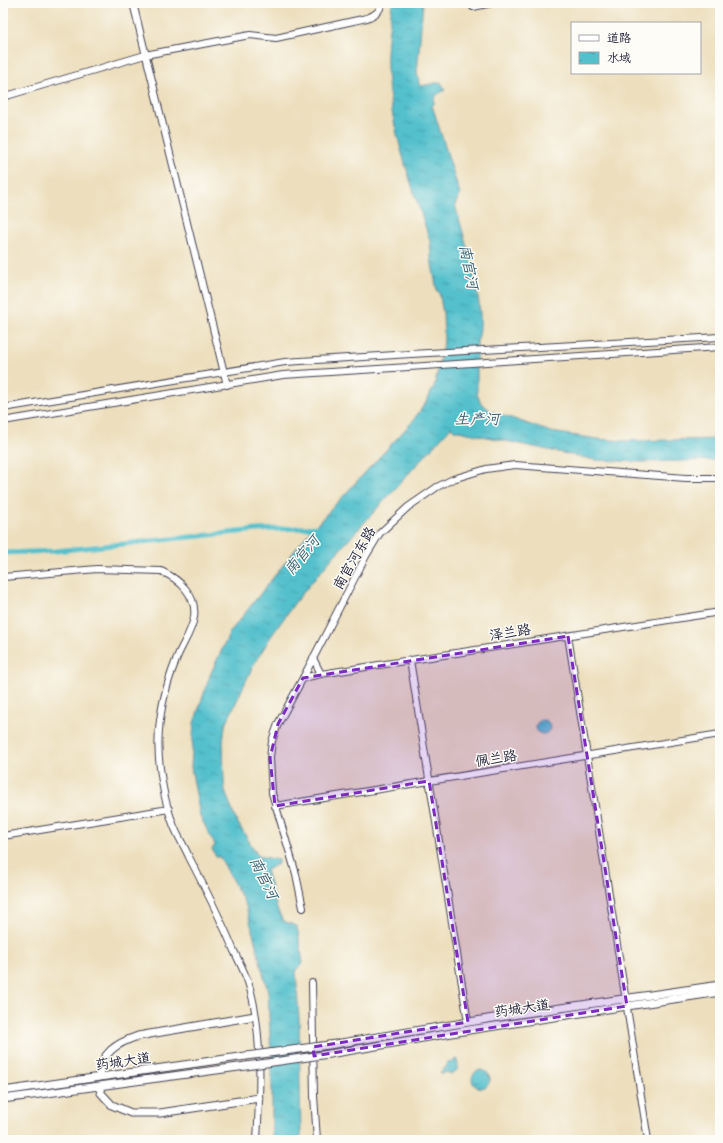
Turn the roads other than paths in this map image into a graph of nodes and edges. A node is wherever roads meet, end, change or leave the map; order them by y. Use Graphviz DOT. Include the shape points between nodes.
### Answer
graph roads {
  1 [pos="133,3"];
  2 [pos="381,3"];
  3 [pos="492,3"];
  4 [pos="473,7"];
  5 [pos="146,54"];
  6 [pos="3,97"];
  7 [pos="720,336"];
  8 [pos="720,347"];
  9 [pos="224,372"];
  10 [pos="227,385"];
  11 [pos="3,408"];
  12 [pos="3,420"];
  13 [pos="720,478"];
  14 [pos="3,577"];
  15 [pos="720,612"];
  16 [pos="568,636"];
  17 [pos="313,658"];
  18 [pos="410,660"];
  19 [pos="321,674"];
  20 [pos="303,678"];
  21 [pos="720,734"];
  22 [pos="587,756"];
  23 [pos="429,781"];
  24 [pos="275,806"];
  25 [pos="169,810"];
  26 [pos="3,836"];
  27 [pos="303,908"];
  28 [pos="312,983"];
  29 [pos="720,985"];
  30 [pos="720,992"];
  31 [pos="626,998"];
  32 [pos="627,1006"];
  33 [pos="255,1016"];
  34 [pos="468,1022"];
  35 [pos="99,1077"];
  36 [pos="99,1086"];
  37 [pos="3,1090"];
  38 [pos="259,1098"];
  39 [pos="3,1099"];
  40 [pos="257,1140"];
  41 [pos="317,1140"];
  42 [pos="648,1140"];
  1 -- 5 [label="street"];
  2 -- 5 [label="street" via="376,14 367,18 276,38 250,35"];
  3 -- 4 [label="street"];
  5 -- 6 [label="street"];
  5 -- 9 [label="street"];
  7 -- 9 [label="street" via="285,362"];
  8 -- 10 [label="street" via="283,375"];
  9 -- 10 [label="street"];
  9 -- 11 [label="street"];
  10 -- 12 [label="street"];
  13 -- 17 [label="street, 南官河东路" via="515,466 486,469 453,479 408,507 380,533"];
  14 -- 25 [label="street" via="97,569 129,569 161,571 183,585 191,597 194,617 176,659 160,714 160,766"];
  15 -- 16 [label="street, 泽兰路"];
  16 -- 18 [label="street, 泽兰路"];
  16 -- 22 [label="street"];
  17 -- 19 [label="street"];
  17 -- 20 [label="street, 南官河东路"];
  18 -- 19 [label="street, 泽兰路"];
  18 -- 23 [label="street"];
  19 -- 20 [label="street, 泽兰路"];
  20 -- 24 [label="street, 南官河东路" via="278,724 272,741 270,776"];
  21 -- 22 [label="street, 佩兰路"];
  22 -- 23 [label="street, 佩兰路"];
  22 -- 31 [label="street"];
  23 -- 24 [label="street, 佩兰路"];
  23 -- 34 [label="street"];
  24 -- 27 [label="street, 南官河东路" via="296,874"];
  25 -- 26 [label="street"];
  25 -- 33 [label="street" via="248,982"];
  28 -- 41 [label="street"];
  29 -- 31 [label="main road, 药城大道"];
  30 -- 32 [label="main road, 药城大道"];
  31 -- 32 [label="street"];
  31 -- 34 [label="main road, 药城大道"];
  32 -- 36 [label="main road, 药城大道, bridge" via="329,1054"];
  32 -- 42 [label="street"];
  33 -- 35 [label="main road" via="124,1040 102,1060"];
  33 -- 38 [label="street"];
  34 -- 35 [label="main road, 药城大道, bridge" via="329,1045"];
  35 -- 37 [label="main road, 药城大道"];
  36 -- 38 [label="main road" via="101,1093 112,1105 131,1113 160,1113"];
  36 -- 39 [label="main road, 药城大道"];
  38 -- 40 [label="street"];
}
